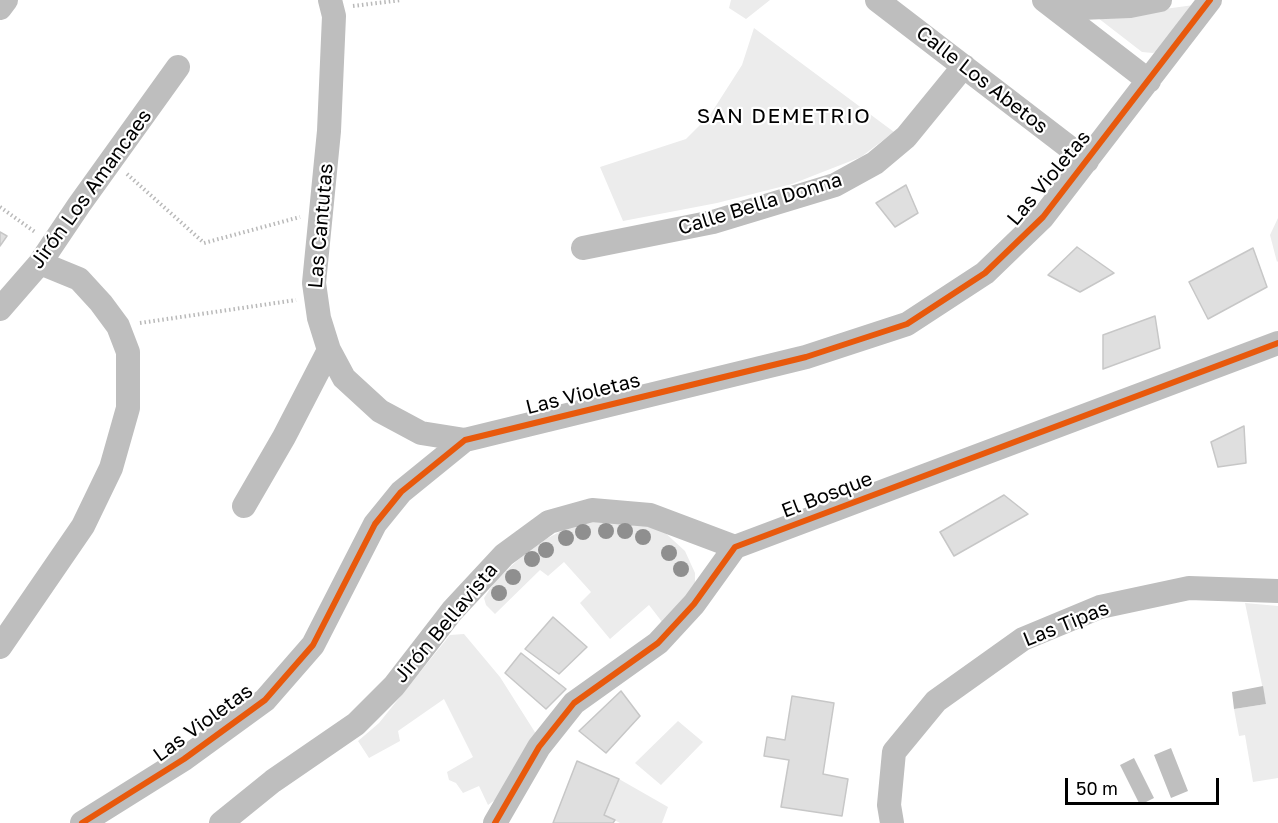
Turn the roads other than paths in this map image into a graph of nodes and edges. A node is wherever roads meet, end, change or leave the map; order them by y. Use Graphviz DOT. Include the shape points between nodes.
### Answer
graph roads {
  1 [pos="6,0"];
  2 [pos="877,0"];
  3 [pos="1160,0"];
  4 [pos="1210,0"];
  5 [pos="1050,4"];
  6 [pos="331,5"];
  7 [pos="0,8"];
  8 [pos="964,66"];
  9 [pos="178,67"];
  10 [pos="1149,81"];
  11 [pos="1087,161"];
  12 [pos="583,248"];
  13 [pos="46,254"];
  14 [pos="0,309"];
  15 [pos="1278,344"];
  16 [pos="329,350"];
  17 [pos="465,440"];
  18 [pos="244,506"];
  19 [pos="735,547"];
  20 [pos="1278,591"];
  21 [pos="0,647"];
  22 [pos="82,823"];
  23 [pos="221,823"];
  24 [pos="495,823"];
  25 [pos="892,823"];
  1 -- 7 [label="street"];
  2 -- 8 [label="street, Calle Los Abetos"];
  3 -- 5 [label="street" via="1130,6"];
  4 -- 10 [label="street, Las Violetas"];
  5 -- 10 [label="street"];
  6 -- 16 [label="street, Las Cantutas" via="334,16 329,131 314,283"];
  8 -- 11 [label="street, Calle Los Abetos"];
  8 -- 12 [label="street, Calle Bella Donna" via="906,137 876,163 835,185 713,222"];
  9 -- 13 [label="street, Jirón Los Amancaes"];
  10 -- 11 [label="street, Las Violetas"];
  11 -- 17 [label="street, Las Violetas" via="1043,217 985,273 907,324 806,357"];
  13 -- 14 [label="street, Jirón Los Amancaes"];
  13 -- 21 [label="street" via="79,279 118,326 128,352 128,408 111,468 83,526"];
  15 -- 19 [label="street, El Bosque"];
  16 -- 17 [label="street, Las Cantutas" via="344,378 380,411 421,434"];
  16 -- 18 [label="street"];
  17 -- 22 [label="street, Las Violetas" via="401,492 375,524 313,645 265,700 184,759"];
  19 -- 23 [label="street, Jirón Bellavista" via="650,515 592,510 549,522 504,555 452,611 394,686 356,724 273,781"];
  19 -- 24 [label="street" via="694,604 658,643 574,703 539,747"];
  20 -- 25 [label="street, Las Tipas" via="1189,588 1100,607 1023,639 936,701 894,752 889,806"];
}
